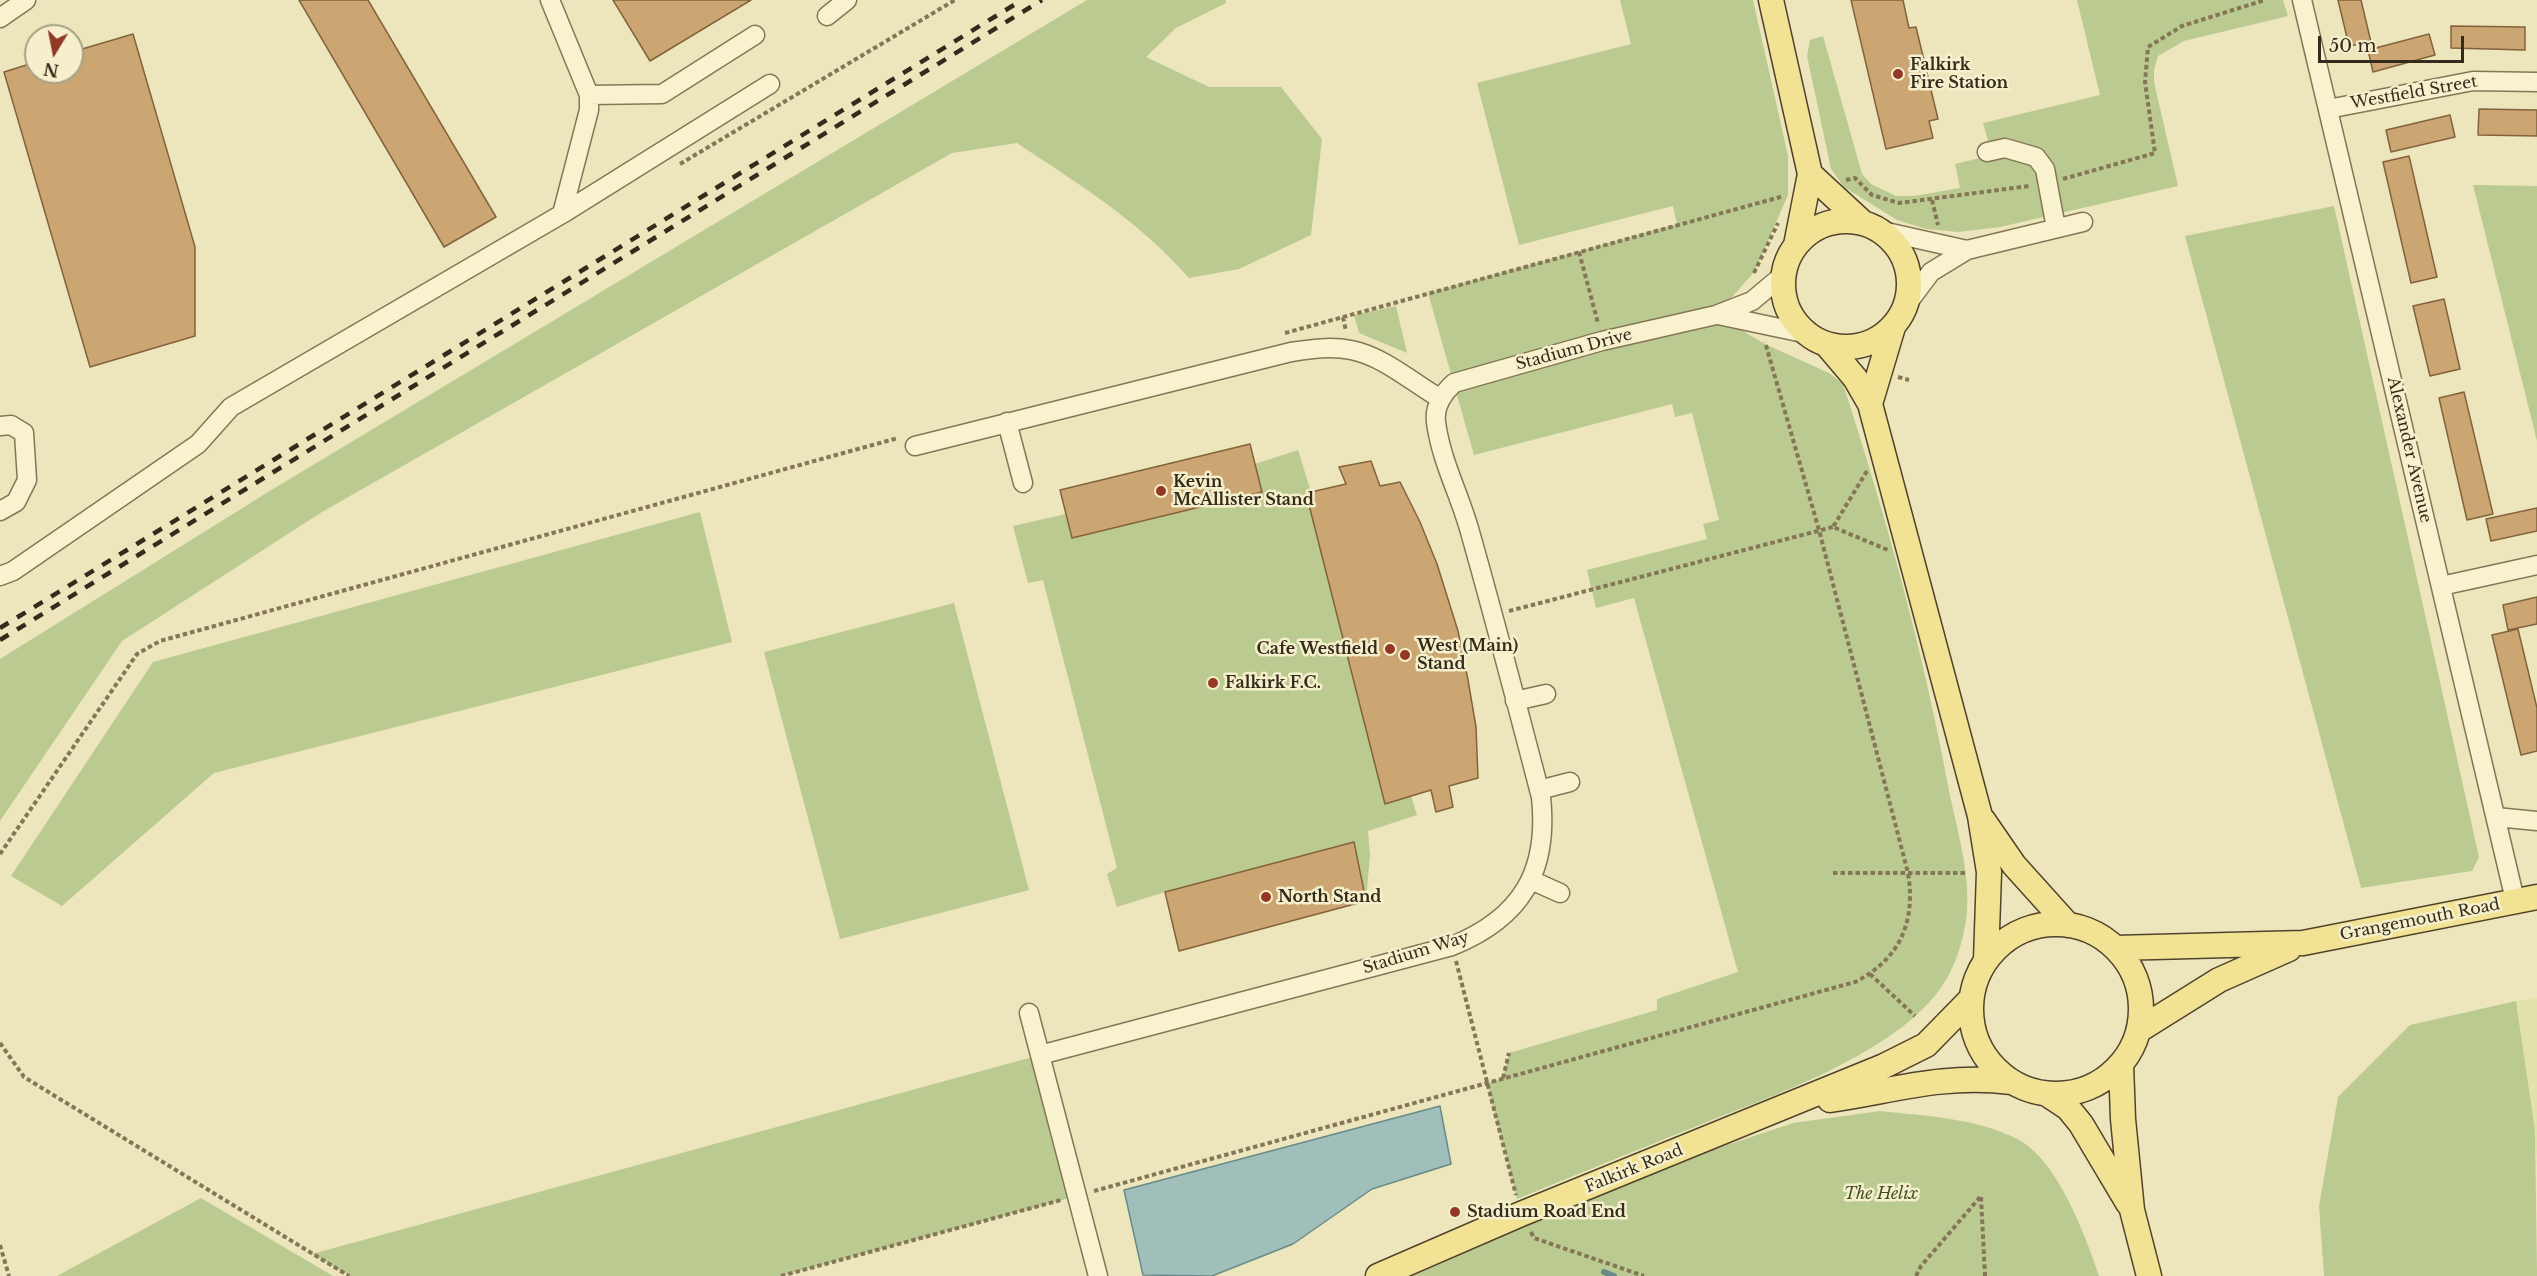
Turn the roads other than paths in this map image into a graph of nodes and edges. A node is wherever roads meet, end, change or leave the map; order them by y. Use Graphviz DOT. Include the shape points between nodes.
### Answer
graph roads {
  1 [pos="26,0"];
  2 [pos="550,0"];
  3 [pos="847,0"];
  4 [pos="1771,0"];
  5 [pos="2302,0"];
  6 [pos="827,16"];
  7 [pos="0,18"];
  8 [pos="755,35"];
  9 [pos="2537,82"];
  10 [pos="770,84"];
  11 [pos="589,95"];
  12 [pos="2328,109"];
  13 [pos="1987,152"];
  14 [pos="1810,174"];
  15 [pos="562,214"];
  16 [pos="2083,222"];
  17 [pos="1872,226"];
  18 [pos="2056,228"];
  19 [pos="1796,245"];
  20 [pos="1967,250"];
  21 [pos="1783,275"];
  22 [pos="1907,304"];
  23 [pos="1716,315"];
  24 [pos="1893,327"];
  25 [pos="1817,339"];
  26 [pos="1441,399"];
  27 [pos="1870,404"];
  28 [pos="1007,423"];
  29 [pos="0,426"];
  30 [pos="911,441"];
  31 [pos="1023,483"];
  32 [pos="0,511"];
  33 [pos="2537,565"];
  34 [pos="0,576"];
  35 [pos="2441,586"];
  36 [pos="1546,694"];
  37 [pos="1515,701"];
  38 [pos="1570,782"];
  39 [pos="1539,790"];
  40 [pos="1980,816"];
  41 [pos="2496,817"];
  42 [pos="2537,821"];
  43 [pos="1530,880"];
  44 [pos="1560,893"];
  45 [pos="2526,898"];
  46 [pos="2068,925"];
  47 [pos="2302,943"];
  48 [pos="2116,948"];
  49 [pos="1986,960"];
  50 [pos="1971,999"];
  51 [pos="1029,1013"];
  52 [pos="2139,1030"];
  53 [pos="1040,1054"];
  54 [pos="2121,1064"];
  55 [pos="2012,1083"];
  56 [pos="2047,1094"];
  57 [pos="1792,1106"];
  58 [pos="2132,1210"];
  59 [pos="1098,1276"];
  60 [pos="1378,1276"];
  61 [pos="2149,1276"];
  1 -- 7 [label="street"];
  2 -- 11 [label="street"];
  3 -- 6 [label="street"];
  4 -- 14 [label="main road"];
  5 -- 12 [label="street, Alexander Avenue"];
  8 -- 11 [label="street" via="662,94"];
  9 -- 12 [label="street, Westfield Street" via="2473,81"];
  10 -- 15 [label="street"];
  11 -- 15 [label="street" via="589,110"];
  12 -- 35 [label="street, Alexander Avenue"];
  13 -- 18 [label="street" via="2005,148 2036,157 2045,169"];
  14 -- 17 [label="main road"];
  14 -- 19 [label="main road"];
  15 -- 34 [label="street" via="231,407 198,444 13,571"];
  16 -- 18 [label="street"];
  17 -- 19 [label="main road" via="1843,220 1825,224"];
  17 -- 20 [label="street"];
  17 -- 22 [label="main road" via="1897,245 1906,263 1910,284"];
  18 -- 20 [label="street"];
  19 -- 21 [label="main road"];
  20 -- 22 [label="street" via="1931,272"];
  21 -- 23 [label="street, Stadium Drive" via="1752,301"];
  21 -- 25 [label="main road" via="1787,308 1796,322"];
  22 -- 24 [label="main road"];
  23 -- 25 [label="street, Stadium Drive"];
  23 -- 26 [label="street, Stadium Drive" via="1602,341 1454,382"];
  24 -- 25 [label="main road" via="1863,345 1845,347"];
  24 -- 27 [label="main road"];
  25 -- 27 [label="main road" via="1855,378"];
  26 -- 28 [label="street" via="1371,357 1351,350 1320,348"];
  26 -- 37 [label="street, Stadium Way" via="1435,421 1469,528"];
  27 -- 40 [label="main road"];
  28 -- 30 [label="street"];
  28 -- 31 [label="street"];
  29 -- 32 [label="street" via="11,425 24,433 27,480 16,502"];
  33 -- 35 [label="street"];
  35 -- 41 [label="street, Alexander Avenue"];
  36 -- 37 [label="street"];
  37 -- 39 [label="street, Stadium Way"];
  38 -- 39 [label="street"];
  39 -- 43 [label="street, Stadium Way" via="1541,837"];
  40 -- 46 [label="main road" via="2014,865"];
  40 -- 49 [label="main road" via="1989,872"];
  41 -- 42 [label="street"];
  41 -- 45 [label="street, Alexander Avenue"];
  43 -- 44 [label="street"];
  43 -- 53 [label="street, Stadium Way" via="1508,914 1452,946"];
  45 -- 47 [label="main road, Grangemouth Road"];
  46 -- 48 [label="main road" via="2094,933"];
  46 -- 49 [label="main road" via="2044,925 2022,931 2002,943"];
  47 -- 48 [label="main road, Grangemouth Road"];
  47 -- 52 [label="main road, Grangemouth Road" via="2219,980"];
  48 -- 52 [label="main road" via="2136,982 2141,1001"];
  49 -- 50 [label="main road"];
  50 -- 55 [label="main road" via="1971,1024 1979,1047 1993,1067"];
  50 -- 57 [label="main road, Falkirk Road" via="1926,1045"];
  51 -- 53 [label="street"];
  52 -- 54 [label="main road"];
  53 -- 59 [label="street"];
  54 -- 56 [label="main road" via="2100,1082 2074,1093"];
  54 -- 58 [label="main road"];
  55 -- 56 [label="main road"];
  55 -- 57 [label="main road, Falkirk Road" via="1979,1078 1936,1080"];
  56 -- 58 [label="main road" via="2068,1108 2081,1124"];
  57 -- 60 [label="main road, Falkirk Road" via="1521,1214"];
  58 -- 61 [label="main road"];
}
